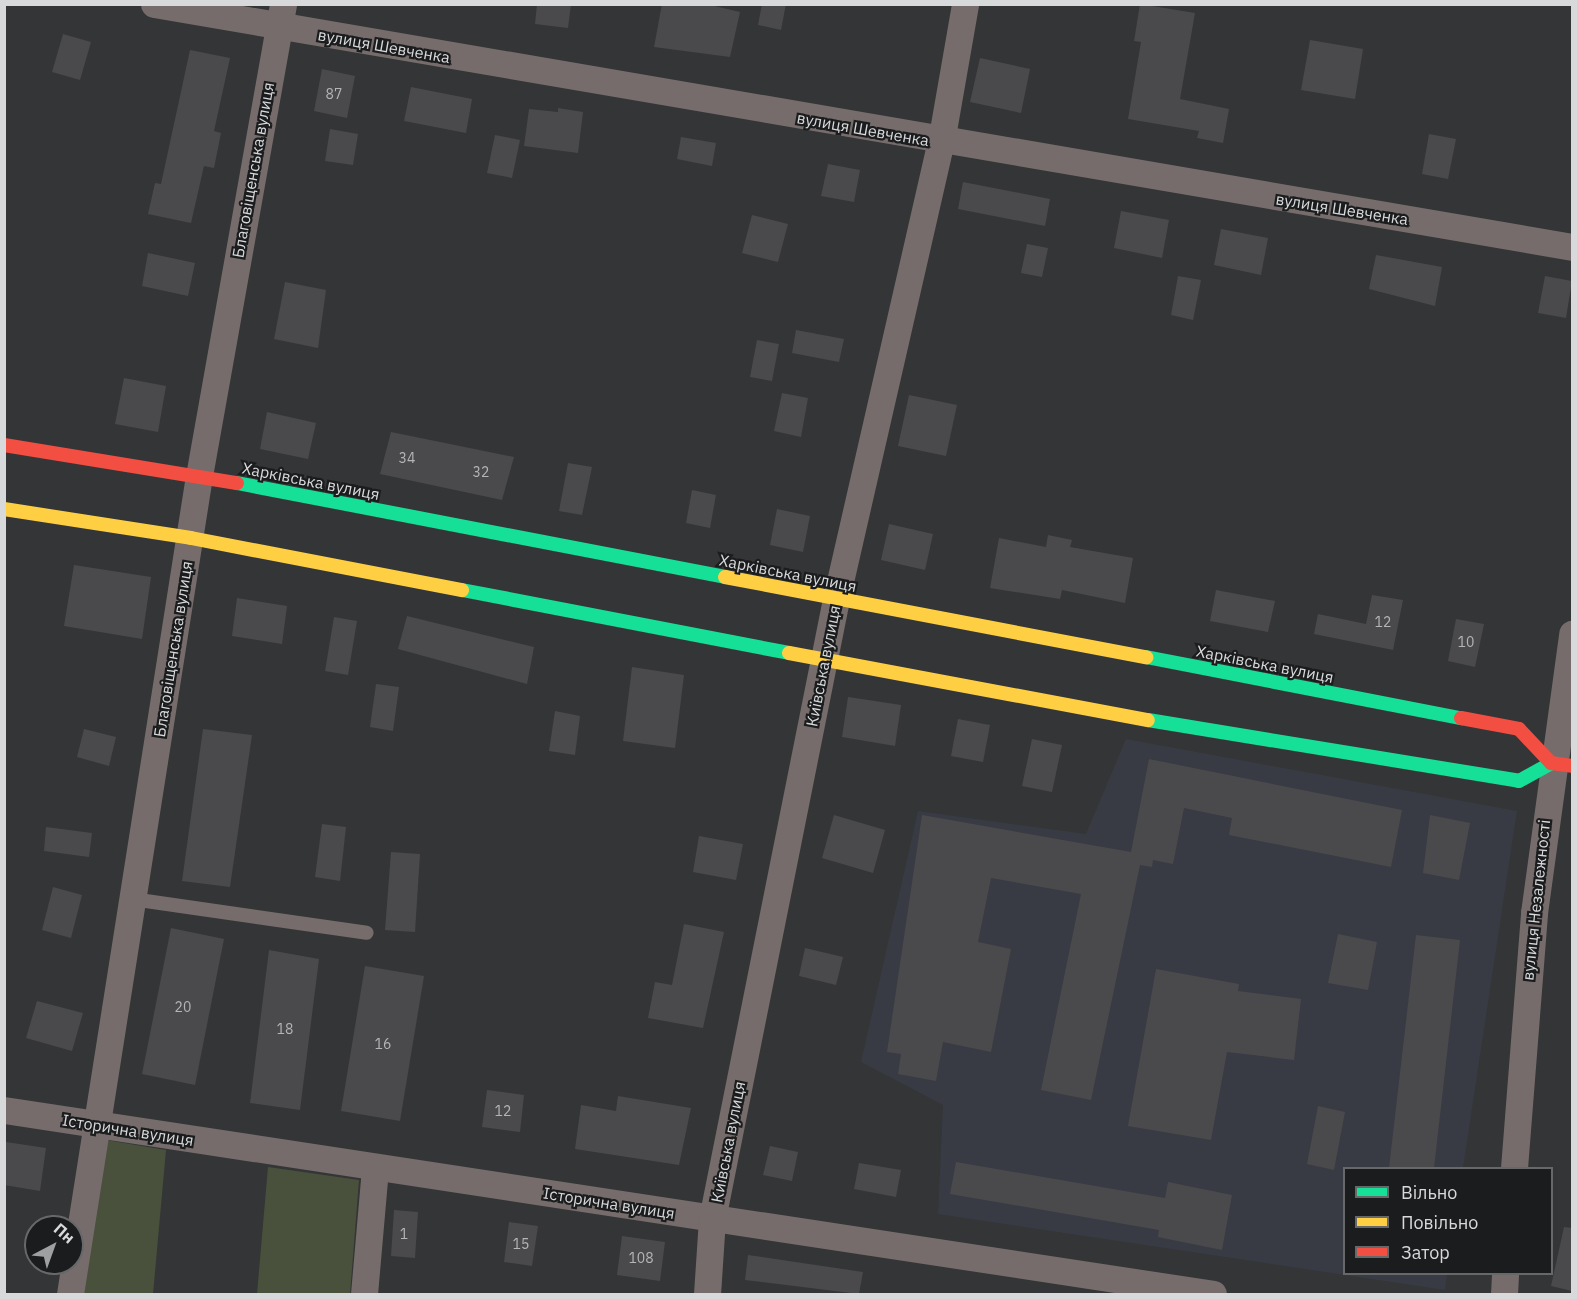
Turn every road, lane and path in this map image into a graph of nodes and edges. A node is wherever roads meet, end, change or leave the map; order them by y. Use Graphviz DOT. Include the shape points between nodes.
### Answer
graph roads {
  1 [pos="154,4"];
  2 [pos="965,4"];
  3 [pos="280,16"];
  4 [pos="941,142"];
  5 [pos="1572,247"];
  6 [pos="4,445"];
  7 [pos="199,476"];
  8 [pos="4,509"];
  9 [pos="191,538"];
  10 [pos="836,599"];
  11 [pos="1572,634"];
  12 [pos="826,656"];
  13 [pos="1562,765"];
  14 [pos="132,899"];
  15 [pos="367,933"];
  16 [pos="4,1110"];
  17 [pos="94,1126"];
  18 [pos="1514,1167"];
  19 [pos="375,1168"];
  20 [pos="712,1219"];
  21 [pos="1506,1275"];
  22 [pos="1069,1283"];
  23 [pos="70,1294"];
  24 [pos="364,1294"];
  25 [pos="707,1294"];
  26 [pos="1213,1294"];
  27 [pos="1504,1294"];
  1 -- 3 [label="street, вулиця Шевченка"];
  2 -- 4 [label="street, Київська вулиця"];
  3 -- 4 [label="street, вулиця Шевченка"];
  3 -- 7 [label="street, Благовіщенська вулиця"];
  4 -- 5 [label="street, вулиця Шевченка"];
  4 -- 10 [label="street, Київська вулиця"];
  6 -- 7 [label="street, Харківська вулиця"];
  7 -- 9 [label="street, Благовіщенська вулиця"];
  7 -- 10 [label="street, Харківська вулиця"];
  8 -- 9 [label="street"];
  9 -- 12 [label="street"];
  9 -- 14 [label="street, Благовіщенська вулиця"];
  10 -- 12 [label="street, Київська вулиця"];
  10 -- 13 [label="street, Харківська вулиця" via="1519,729"];
  11 -- 13 [label="street, вулиця Незалежності"];
  12 -- 13 [label="street" via="1110,714 1519,781"];
  12 -- 20 [label="street, Київська вулиця"];
  13 -- 18 [label="street, вулиця Незалежності" via="1534,913"];
  14 -- 15 [label="lane"];
  14 -- 17 [label="street, Благовіщенська вулиця"];
  16 -- 17 [label="street, Історична вулиця"];
  17 -- 19 [label="street, Історична вулиця"];
  17 -- 23 [label="street, Благовіщенська вулиця"];
  19 -- 20 [label="street, Історична вулиця"];
  19 -- 24 [label="street"];
  20 -- 22 [label="street, Історична вулиця"];
  20 -- 25 [label="street, Київська вулиця"];
  21 -- 27 [label="street"];
  22 -- 26 [label="street, Історична вулиця"];
}
